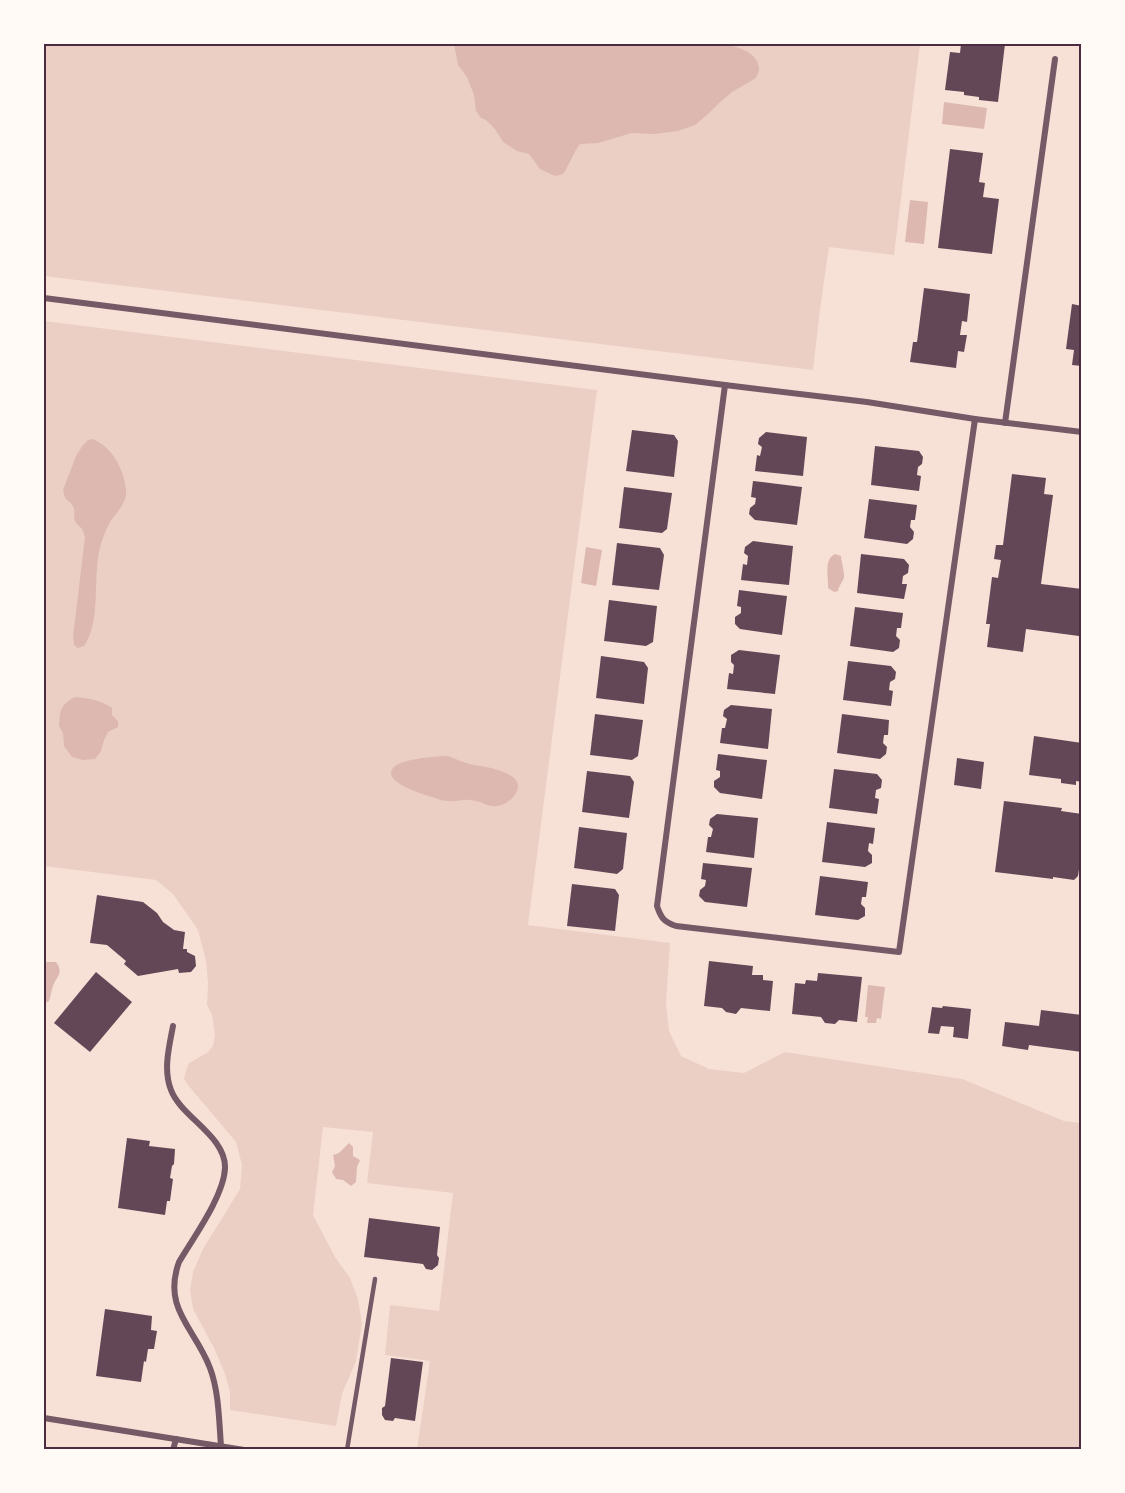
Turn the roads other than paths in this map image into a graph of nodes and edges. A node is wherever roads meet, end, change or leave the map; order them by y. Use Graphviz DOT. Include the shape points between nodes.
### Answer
graph roads {
  1 [pos="1054,59"];
  2 [pos="44,298"];
  3 [pos="725,386"];
  4 [pos="975,419"];
  5 [pos="1005,423"];
  6 [pos="1082,432"];
  7 [pos="172,1026"];
  8 [pos="375,1279"];
  9 [pos="44,1418"];
  10 [pos="176,1439"];
  11 [pos="221,1446"];
  12 [pos="173,1449"];
  13 [pos="244,1449"];
  14 [pos="347,1449"];
  1 -- 5 [label="street"];
  2 -- 3 [label="street"];
  3 -- 4 [label="street"];
  3 -- 4 [label="street" via="657,906 666,923 676,926 899,952"];
  4 -- 5 [label="street"];
  5 -- 6 [label="street"];
  7 -- 11 [label="street" via="167,1058 170,1089 215,1143 225,1166 216,1199 179,1262 173,1287 176,1307 211,1369"];
  8 -- 14 [label="lane"];
  9 -- 10 [label="street"];
  10 -- 11 [label="street"];
  10 -- 12 [label="street"];
  11 -- 13 [label="street"];
}
